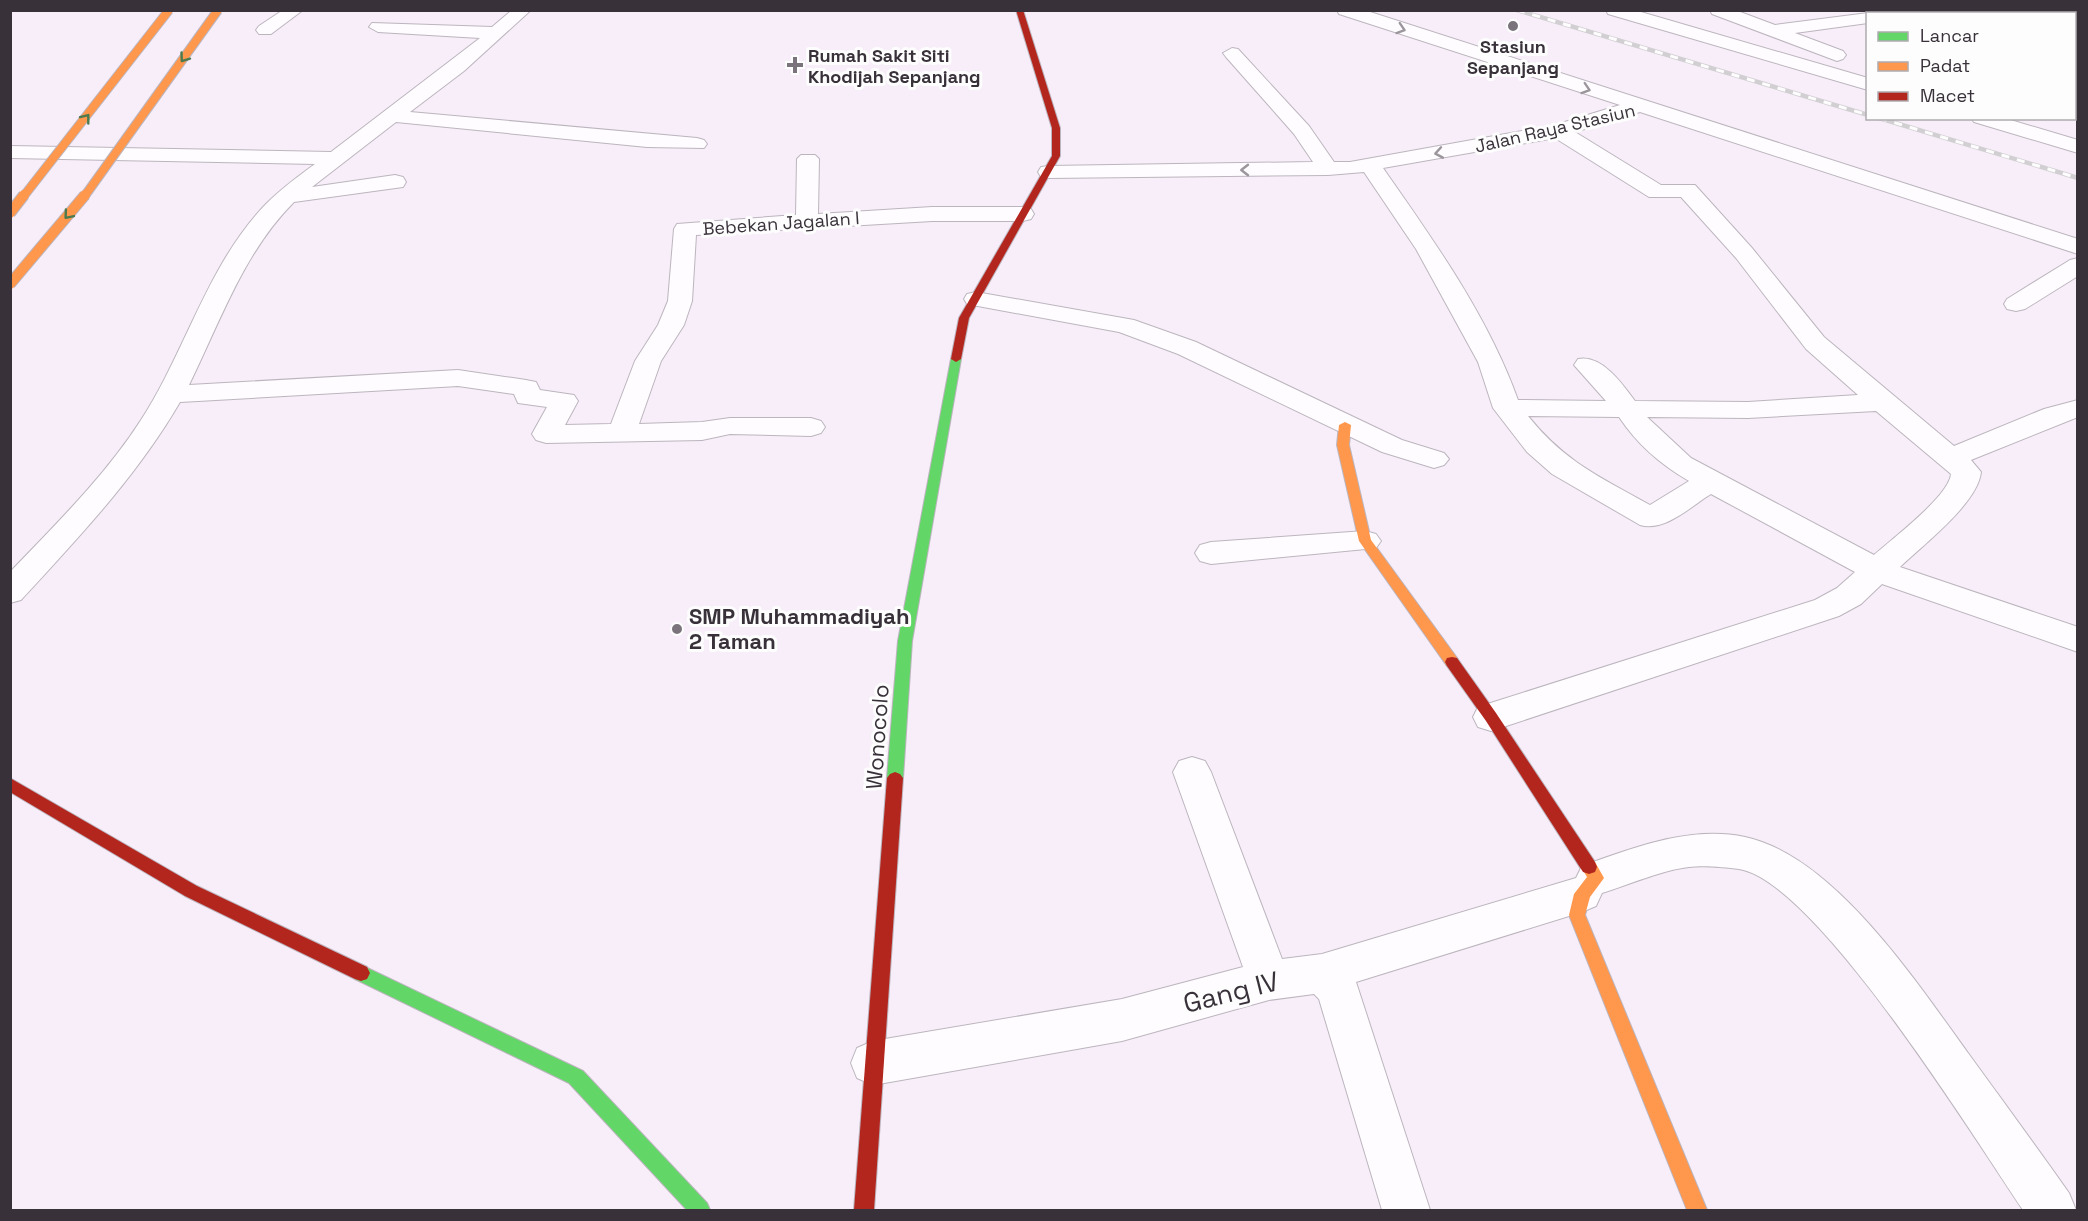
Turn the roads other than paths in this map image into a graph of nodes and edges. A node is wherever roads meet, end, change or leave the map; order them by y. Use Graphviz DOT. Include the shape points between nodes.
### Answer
graph roads {
  1 [pos="169,10"];
  2 [pos="218,10"];
  3 [pos="296,10"];
  4 [pos="523,10"];
  5 [pos="1019,10"];
  6 [pos="1345,10"];
  7 [pos="1614,10"];
  8 [pos="1718,10"];
  9 [pos="1866,18"];
  10 [pos="378,27"];
  11 [pos="265,30"];
  12 [pos="1774,30"];
  13 [pos="496,33"];
  14 [pos="1232,53"];
  15 [pos="1829,73"];
  16 [pos="1866,83"];
  17 [pos="1638,106"];
  18 [pos="393,116"];
  19 [pos="1989,120"];
  20 [pos="1558,131"];
  21 [pos="697,144"];
  22 [pos="2078,147"];
  23 [pos="10,152"];
  24 [pos="333,158"];
  25 [pos="808,159"];
  26 [pos="1371,166"];
  27 [pos="1328,169"];
  28 [pos="1049,172"];
  29 [pos="395,182"];
  30 [pos="285,197"];
  31 [pos="10,213"];
  32 [pos="1023,214"];
  33 [pos="807,221"];
  34 [pos="2078,247"];
  35 [pos="2078,266"];
  36 [pos="10,284"];
  37 [pos="976,299"];
  38 [pos="2016,304"];
  39 [pos="1587,366"];
  40 [pos="171,394"];
  41 [pos="1883,402"];
  42 [pos="1507,408"];
  43 [pos="2078,408"];
  44 [pos="1627,409"];
  45 [pos="1345,425"];
  46 [pos="811,427"];
  47 [pos="621,434"];
  48 [pos="1951,458"];
  49 [pos="1434,459"];
  50 [pos="1711,481"];
  51 [pos="1365,542"];
  52 [pos="1211,553"];
  53 [pos="1876,570"];
  54 [pos="10,592"];
  55 [pos="2078,640"];
  56 [pos="1491,717"];
  57 [pos="1192,772"];
  58 [pos="10,784"];
  59 [pos="1589,886"];
  60 [pos="1322,973"];
  61 [pos="1269,980"];
  62 [pos="873,1063"];
  63 [pos="700,1210"];
  64 [pos="864,1210"];
  65 [pos="1406,1210"];
  66 [pos="1697,1210"];
  67 [pos="2052,1210"];
  31 -- 1 [label="main road, one-way, bridge"];
  2 -- 36 [label="main road, one-way, bridge" via="82,199"];
  3 -- 11 [label="street"];
  4 -- 13 [label="street"];
  5 -- 28 [label="main road, Wonocolo" via="1056,128 1056,156"];
  6 -- 17 [label="street, one-way"];
  7 -- 15 [label="street"];
  8 -- 12 [label="street"];
  9 -- 12 [label="street"];
  10 -- 13 [label="street"];
  12 -- 15 [label="street" via="1851,63"];
  13 -- 18 [label="street"];
  14 -- 27 [label="street" via="1302,130"];
  15 -- 16 [label="street"];
  17 -- 20 [label="street, Jalan Raya Stasiun"];
  17 -- 34 [label="street, Jalan Raya Stasiun"];
  18 -- 21 [label="street" via="653,143"];
  18 -- 24 [label="street"];
  19 -- 22 [label="street"];
  20 -- 26 [label="street, Jalan Raya Stasiun, one-way"];
  20 -- 41 [label="street" via="1657,192 1687,190 1744,253 1815,343"];
  23 -- 24 [label="street"];
  24 -- 30 [label="street"];
  25 -- 33 [label="street"];
  26 -- 27 [label="street, Jalan Raya Stasiun"];
  26 -- 42 [label="street" via="1444,277 1491,362"];
  27 -- 28 [label="street, Jalan Raya Stasiun, one-way"];
  28 -- 32 [label="main road, Wonocolo"];
  29 -- 30 [label="street"];
  30 -- 40 [label="street" via="251,236 224,282"];
  32 -- 33 [label="street, Bebekan Jagalan I"];
  32 -- 37 [label="main road, Wonocolo"];
  33 -- 47 [label="street, Bebekan Jagalan I" via="685,229 680,301 671,325 648,361"];
  35 -- 38 [label="street"];
  37 -- 45 [label="street" via="1125,325 1187,348"];
  37 -- 62 [label="main road, Wonocolo" via="964,318 905,641"];
  39 -- 44 [label="street"];
  40 -- 47 [label="street" via="458,378 526,388 528,397 564,401 546,434"];
  40 -- 54 [label="street" via="134,453"];
  41 -- 44 [label="street" via="1811,408"];
  41 -- 48 [label="street"];
  42 -- 44 [label="street"];
  42 -- 50 [label="street" via="1537,446 1562,468 1651,518"];
  43 -- 48 [label="street"];
  44 -- 50 [label="street" via="1640,428 1664,450"];
  45 -- 49 [label="street"];
  45 -- 51 [label="main road" via="1343,445"];
  46 -- 47 [label="street" via="730,426"];
  48 -- 53 [label="street" via="1966,472 1965,484"];
  50 -- 53 [label="street"];
  51 -- 52 [label="street"];
  51 -- 56 [label="main road"];
  53 -- 55 [label="street"];
  53 -- 56 [label="street" via="1849,596 1820,611"];
  56 -- 59 [label="main road"];
  57 -- 61 [label="street"];
  58 -- 63 [label="main road" via="191,891 576,1077"];
  59 -- 60 [label="street, Gang IV"];
  59 -- 66 [label="main road" via="1577,915"];
  59 -- 67 [label="street, Gang IV" via="1689,850 1744,853 1774,866 1815,896 1888,976"];
  60 -- 61 [label="street, Gang IV"];
  60 -- 65 [label="street" via="1337,988"];
  61 -- 62 [label="street, Gang IV" via="1122,1020"];
  62 -- 64 [label="main road, Wonocolo"];
}
